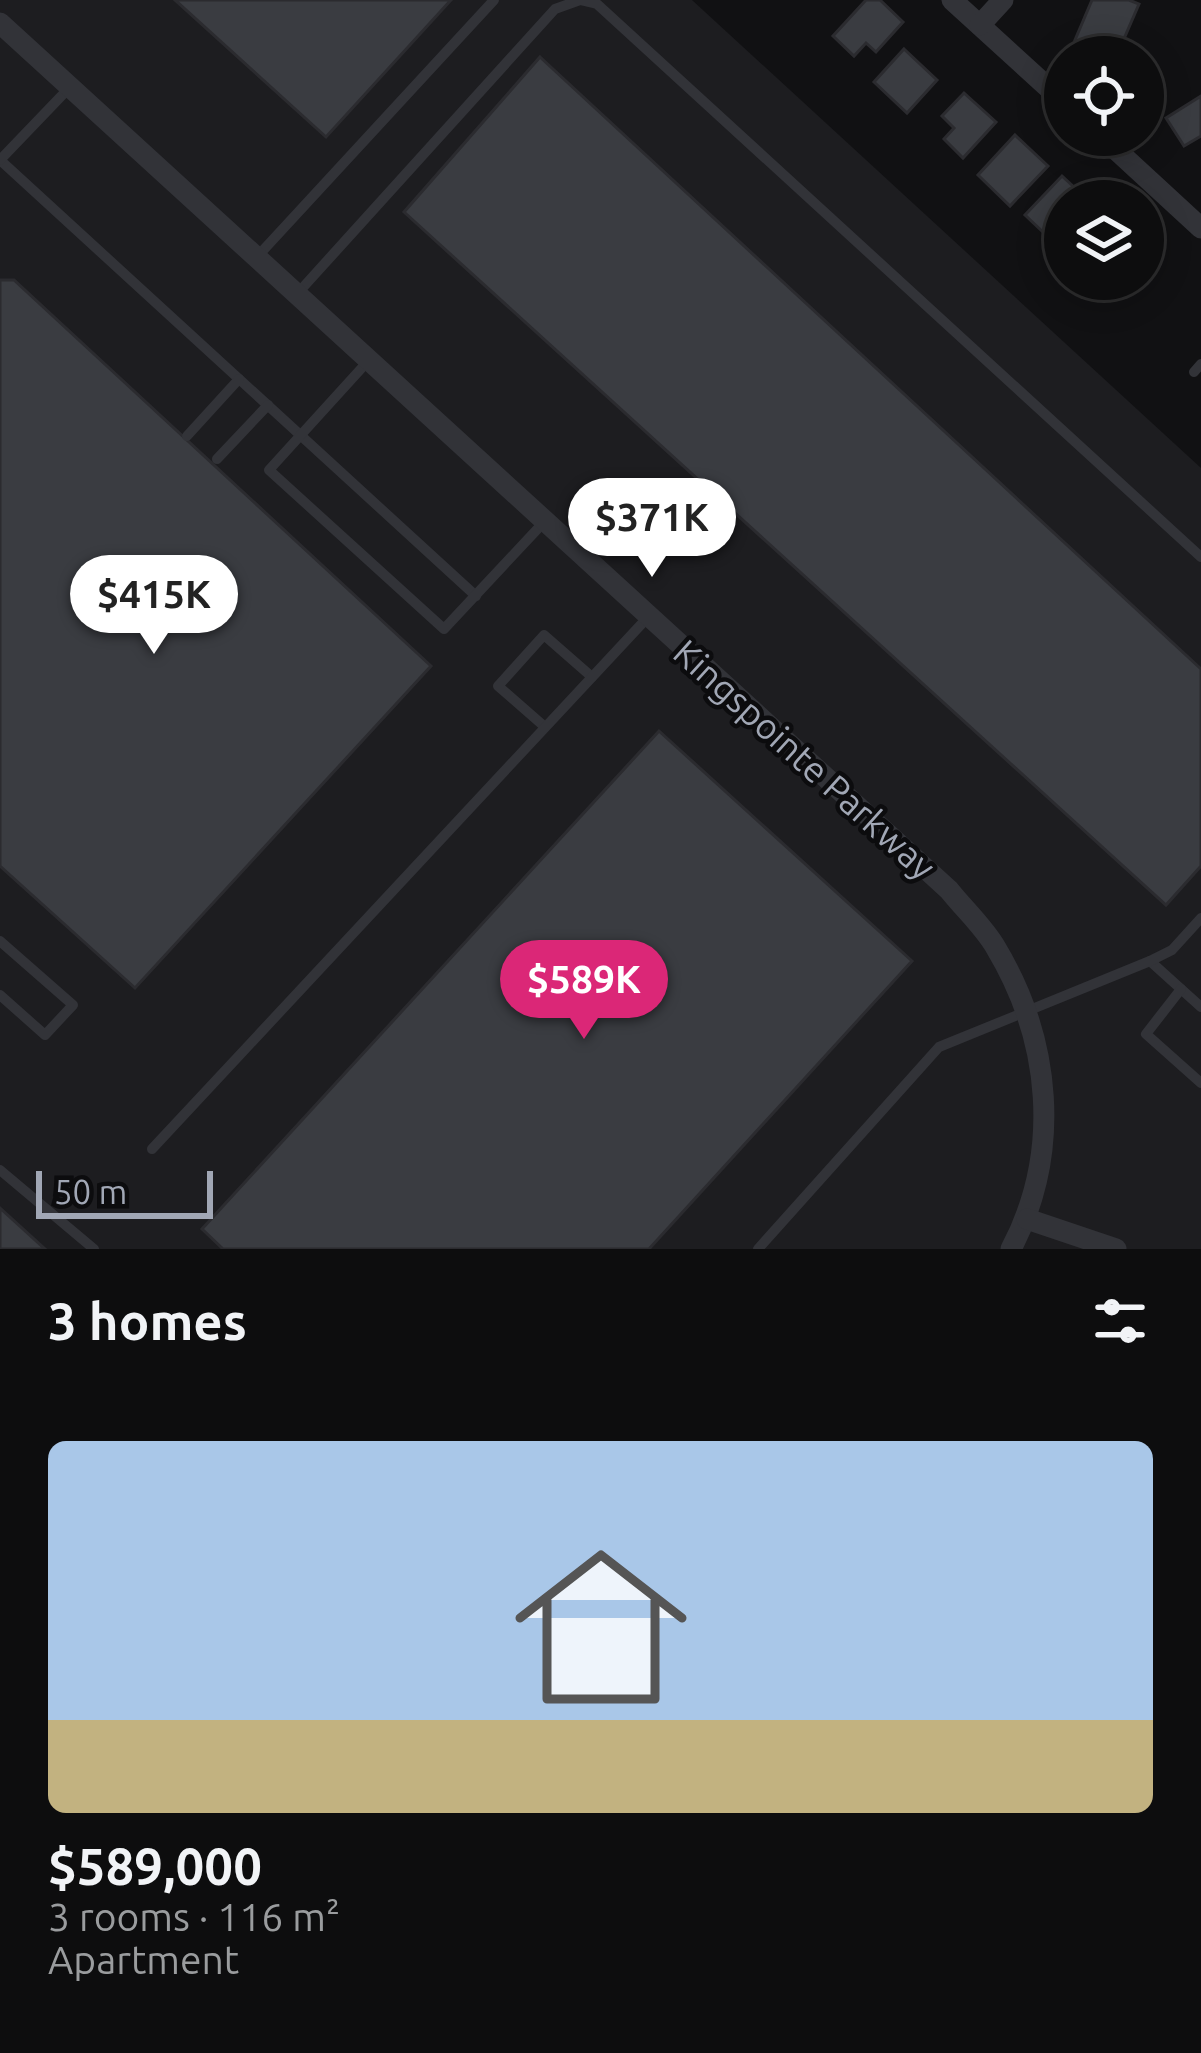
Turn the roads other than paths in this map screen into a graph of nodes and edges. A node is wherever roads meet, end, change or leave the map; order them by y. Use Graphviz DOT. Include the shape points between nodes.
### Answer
graph roads {
  1 [pos="494,0"];
  2 [pos="952,0"];
  3 [pos="1003,0"];
  4 [pos="1,25"];
  5 [pos="980,26"];
  6 [pos="1044,84"];
  7 [pos="70,87"];
  8 [pos="1123,156"];
  9 [pos="0,160"];
  10 [pos="1201,228"];
  11 [pos="256,258"];
  12 [pos="297,294"];
  13 [pos="369,360"];
  14 [pos="239,379"];
  15 [pos="268,405"];
  16 [pos="187,436"];
  17 [pos="302,436"];
  18 [pos="217,459"];
  19 [pos="545,521"];
  20 [pos="1201,557"];
  21 [pos="476,596"];
  22 [pos="649,616"];
  23 [pos="592,677"];
  24 [pos="545,728"];
  25 [pos="1201,918"];
  26 [pos="0,941"];
  27 [pos="1150,962"];
  28 [pos="1180,989"];
  29 [pos="0,995"];
  30 [pos="1201,1006"];
  31 [pos="1027,1011"];
  32 [pos="1201,1083"];
  33 [pos="152,1149"];
  34 [pos="0,1170"];
  35 [pos="1027,1219"];
  36 [pos="94,1249"];
  37 [pos="758,1249"];
  38 [pos="1011,1249"];
  39 [pos="1116,1249"];
  1 -- 11 [label="lane"];
  2 -- 5 [label="street"];
  3 -- 5 [label="street"];
  4 -- 7 [label="street, Kingspointe Parkway"];
  5 -- 6 [label="street"];
  7 -- 9 [label="lane"];
  7 -- 11 [label="street, Kingspointe Parkway"];
  8 -- 10 [label="street"];
  9 -- 14 [label="lane"];
  11 -- 12 [label="street, Kingspointe Parkway"];
  12 -- 13 [label="street, Kingspointe Parkway"];
  12 -- 20 [label="lane" via="555,9 598,4"];
  13 -- 17 [label="lane"];
  13 -- 19 [label="street, Kingspointe Parkway"];
  14 -- 15 [label="lane"];
  14 -- 16 [label="lane"];
  15 -- 17 [label="lane"];
  15 -- 18 [label="lane"];
  17 -- 21 [label="lane"];
  17 -- 21 [label="lane" via="269,470 444,629"];
  19 -- 21 [label="lane"];
  19 -- 22 [label="street, Kingspointe Parkway"];
  22 -- 23 [label="lane"];
  22 -- 31 [label="street, Kingspointe Parkway" via="949,890 995,945"];
  23 -- 24 [label="lane"];
  23 -- 24 [label="lane" via="544,635 498,686"];
  24 -- 33 [label="lane"];
  25 -- 27 [label="lane"];
  26 -- 29 [label="lane" via="73,1005 45,1036"];
  27 -- 28 [label="lane"];
  27 -- 31 [label="lane"];
  28 -- 30 [label="lane"];
  28 -- 32 [label="lane" via="1146,1034"];
  31 -- 35 [label="street, Kingspointe Parkway" via="1043,1067 1043,1145"];
  31 -- 37 [label="lane" via="940,1047"];
  34 -- 36 [label="lane"];
  35 -- 38 [label="street, Kingspointe Parkway"];
  35 -- 39 [label="street"];
}
